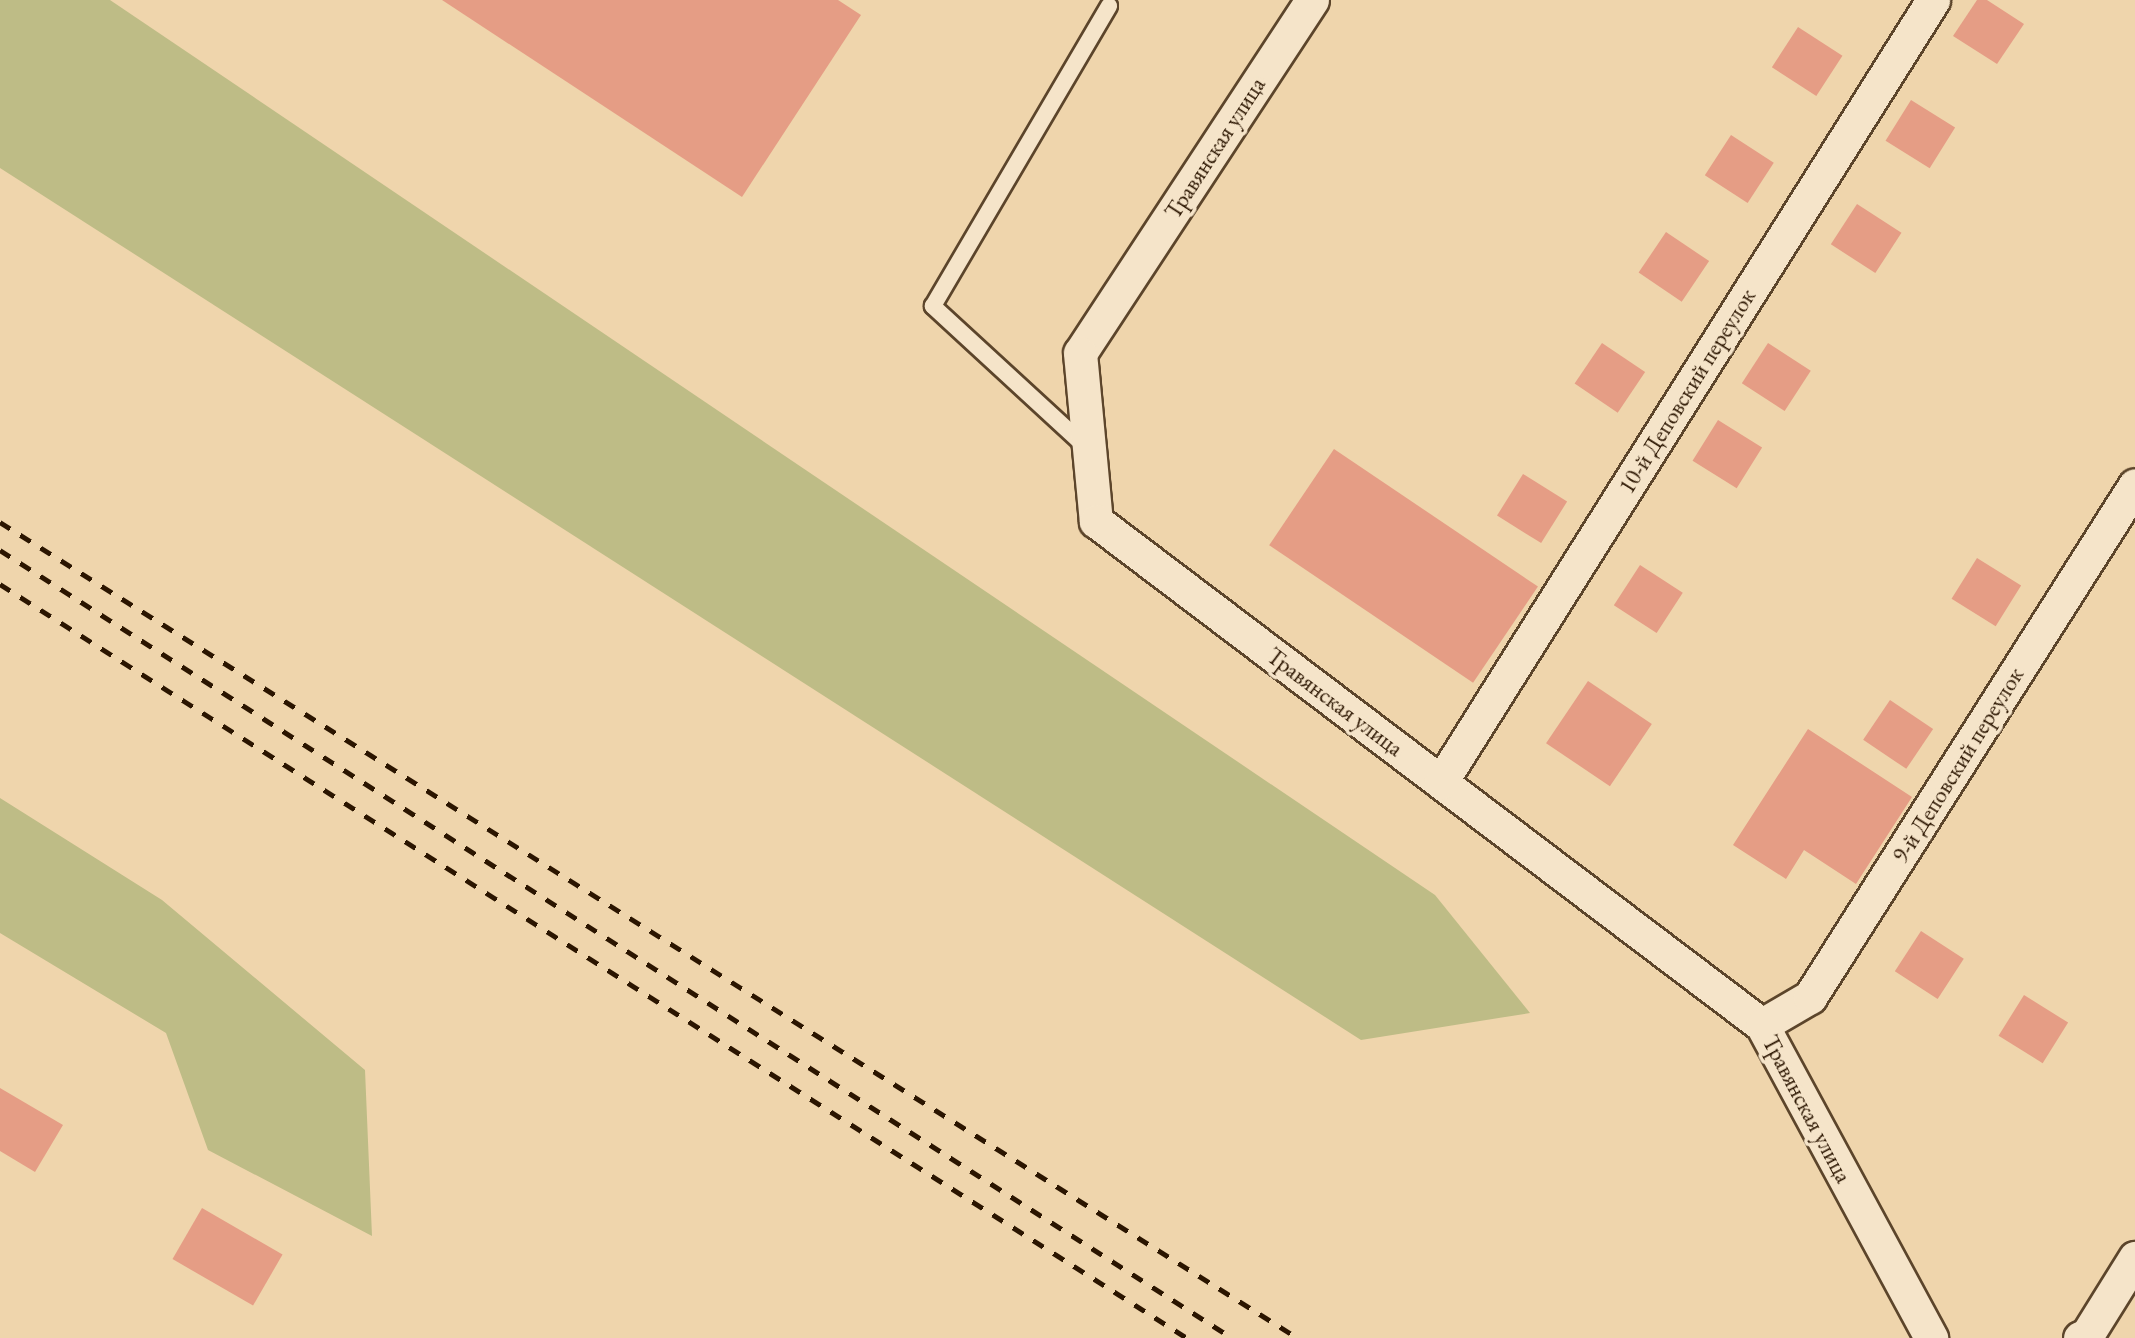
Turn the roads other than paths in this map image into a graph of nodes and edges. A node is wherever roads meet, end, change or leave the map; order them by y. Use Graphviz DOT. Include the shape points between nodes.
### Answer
graph roads {
  1 [pos="1312,0"];
  2 [pos="1933,0"];
  3 [pos="1109,6"];
  4 [pos="1089,450"];
  5 [pos="2135,485"];
  6 [pos="1441,782"];
  7 [pos="1762,1026"];
  8 [pos="2135,1258"];
  9 [pos="1931,1338"];
  10 [pos="2080,1338"];
  1 -- 4 [label="street, Травянская улица" via="1080,353"];
  2 -- 6 [label="street, 10-й Деповский переулок"];
  3 -- 4 [label="lane" via="933,306"];
  4 -- 6 [label="street, Травянская улица" via="1096,521"];
  5 -- 7 [label="street, 9-й Деповский переулок" via="1810,997"];
  6 -- 7 [label="street, Травянская улица"];
  7 -- 9 [label="street, Травянская улица"];
  8 -- 10 [label="street" via="2087,1335"];
}
